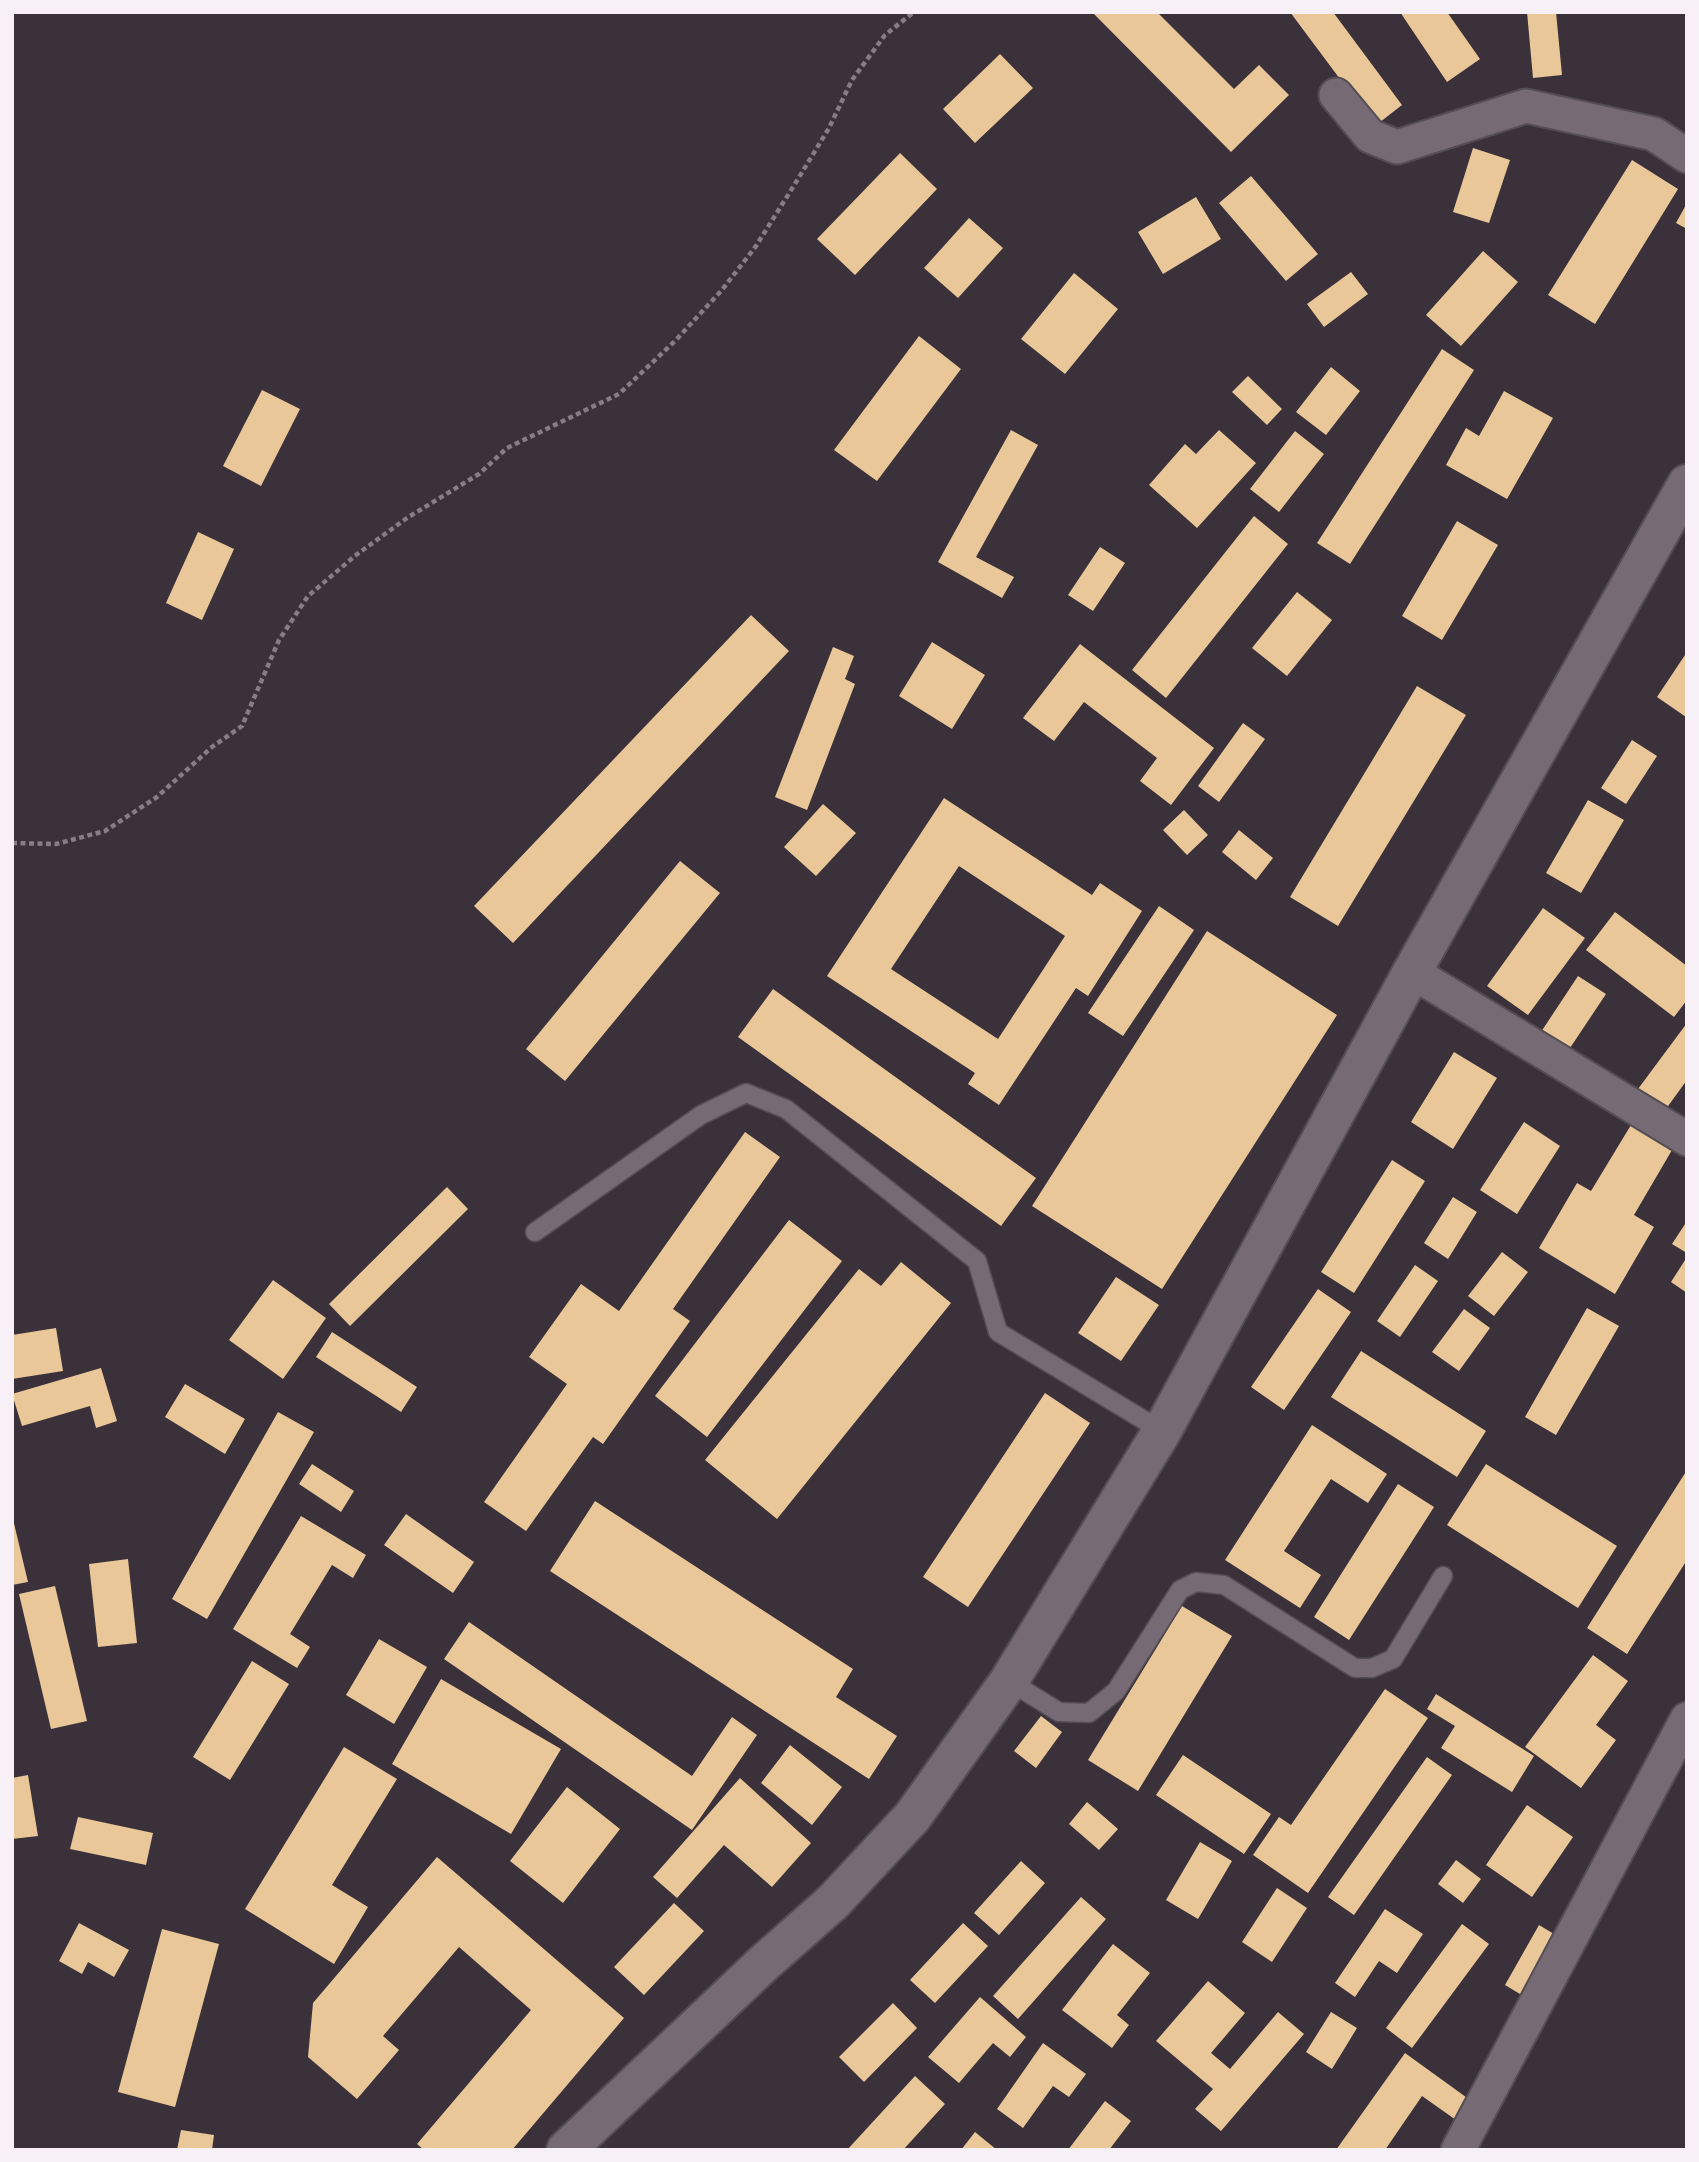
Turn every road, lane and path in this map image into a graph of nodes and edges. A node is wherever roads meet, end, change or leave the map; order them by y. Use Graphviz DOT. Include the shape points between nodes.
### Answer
graph roads {
  1 [pos="914,12"];
  2 [pos="1336,95"];
  3 [pos="1687,156"];
  4 [pos="1687,484"];
  5 [pos="12,843"];
  6 [pos="1412,972"];
  7 [pos="1687,1139"];
  8 [pos="535,1232"];
  9 [pos="1162,1432"];
  10 [pos="1443,1576"];
  11 [pos="1009,1681"];
  12 [pos="1687,1719"];
  13 [pos="566,2150"];
  14 [pos="1458,2150"];
  1 -- 5 [label="path" via="885,35 852,80 829,128 731,279 619,394 507,448 479,474 407,518 308,596 279,640 242,726 157,797 105,831 56,844"];
  2 -- 3 [label="street" via="1370,136 1397,147 1526,106 1654,134"];
  4 -- 6 [label="main road"];
  6 -- 7 [label="street"];
  6 -- 9 [label="main road"];
  8 -- 9 [label="lane" via="701,1115 746,1093 786,1110 977,1261 998,1332"];
  9 -- 11 [label="main road"];
  10 -- 11 [label="lane" via="1393,1659 1372,1668 1355,1668 1224,1585 1196,1582 1180,1590 1116,1691 1089,1713 1059,1712"];
  11 -- 13 [label="main road" via="913,1816 833,1902"];
  12 -- 14 [label="street"];
}
